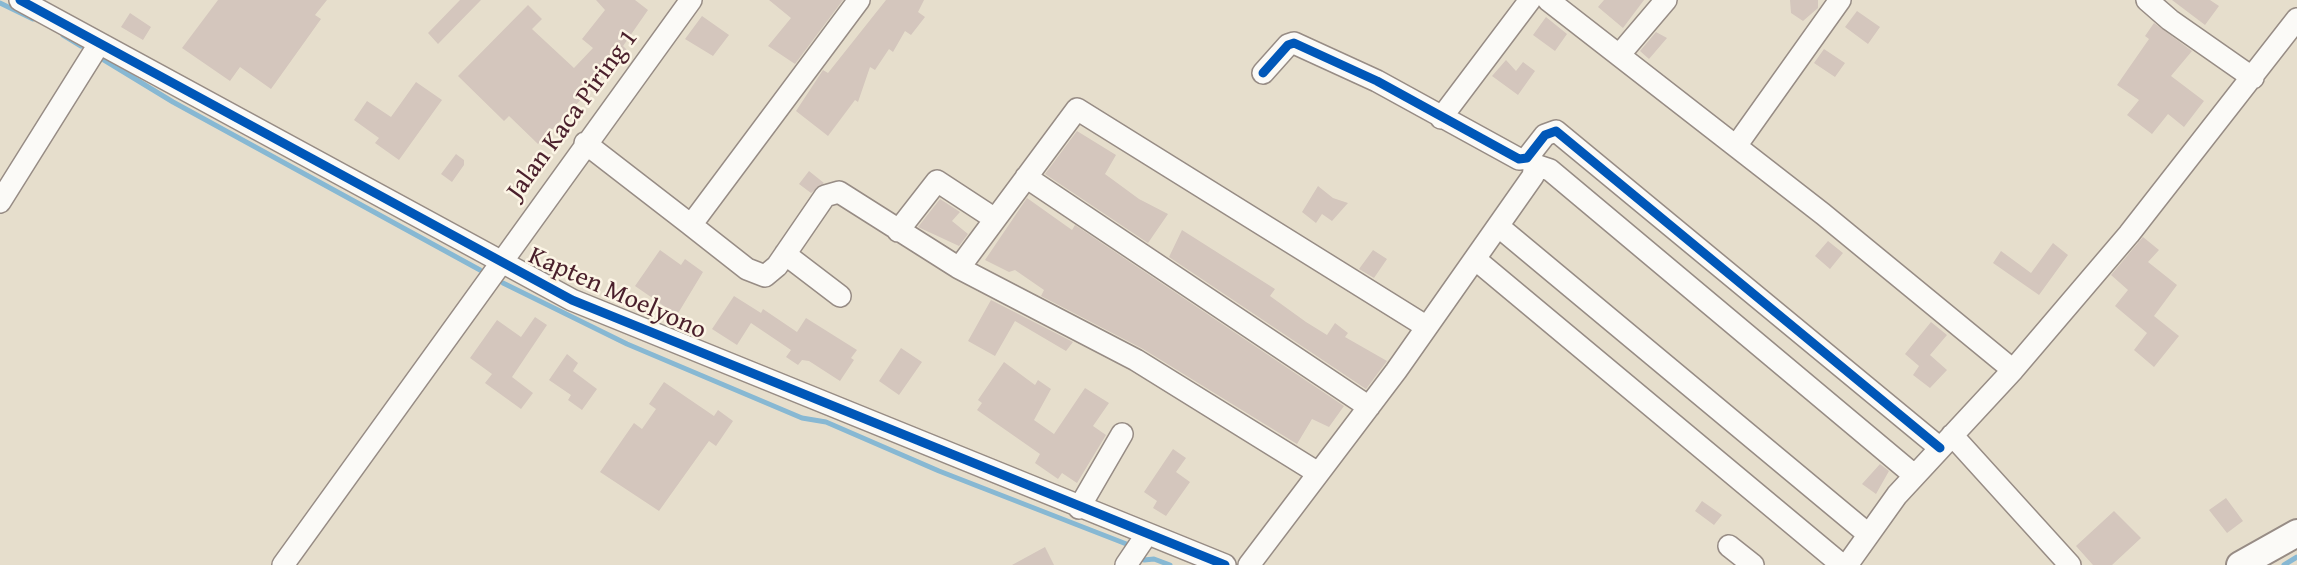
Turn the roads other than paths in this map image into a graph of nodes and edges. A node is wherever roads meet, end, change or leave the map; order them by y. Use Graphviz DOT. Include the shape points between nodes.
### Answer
graph roads {
  1 [pos="20,0"];
  2 [pos="691,0"];
  3 [pos="859,0"];
  4 [pos="1530,0"];
  5 [pos="1548,0"];
  6 [pos="1666,0"];
  7 [pos="1840,0"];
  8 [pos="2147,0"];
  9 [pos="2297,19"];
  10 [pos="99,44"];
  11 [pos="1620,54"];
  12 [pos="1263,73"];
  13 [pos="2253,78"];
  14 [pos="1441,118"];
  15 [pos="586,143"];
  16 [pos="1736,146"];
  17 [pos="1532,160"];
  18 [pos="1026,177"];
  19 [pos="0,202"];
  20 [pos="995,219"];
  21 [pos="691,225"];
  22 [pos="1498,226"];
  23 [pos="898,231"];
  24 [pos="785,254"];
  25 [pos="1475,259"];
  26 [pos="501,264"];
  27 [pos="959,268"];
  28 [pos="840,296"];
  29 [pos="1427,327"];
  30 [pos="2013,370"];
  31 [pos="1368,407"];
  32 [pos="1122,433"];
  33 [pos="1946,441"];
  34 [pos="1318,473"];
  35 [pos="1914,475"];
  36 [pos="1079,508"];
  37 [pos="2297,533"];
  38 [pos="1147,534"];
  39 [pos="1868,534"];
  40 [pos="1729,546"];
  41 [pos="283,565"];
  42 [pos="1126,565"];
  43 [pos="1225,565"];
  44 [pos="1249,565"];
  45 [pos="1753,565"];
  46 [pos="1842,565"];
  47 [pos="1847,565"];
  48 [pos="2070,565"];
  49 [pos="2240,565"];
  1 -- 10 [label="street, Kapten Moelyono"];
  2 -- 15 [label="street, Jalan Kaca Piring 1"];
  3 -- 21 [label="street"];
  4 -- 14 [label="street"];
  5 -- 11 [label="street"];
  6 -- 11 [label="street"];
  7 -- 16 [label="street"];
  8 -- 13 [label="street"];
  9 -- 13 [label="street"];
  10 -- 19 [label="street"];
  10 -- 26 [label="street, Kapten Moelyono"];
  11 -- 16 [label="street"];
  12 -- 14 [label="street" via="1294,43 1377,81"];
  13 -- 30 [label="street"];
  14 -- 17 [label="street" via="1520,159"];
  15 -- 21 [label="street"];
  15 -- 26 [label="street, Jalan Kaca Piring 1"];
  16 -- 30 [label="street"];
  17 -- 22 [label="street" via="1534,176"];
  17 -- 33 [label="street" via="1549,132 1560,133"];
  17 -- 35 [label="street" via="1550,170"];
  18 -- 20 [label="street"];
  18 -- 29 [label="street" via="1077,108"];
  18 -- 31 [label="street"];
  20 -- 23 [label="street" via="937,181"];
  20 -- 27 [label="street"];
  21 -- 24 [label="street" via="756,274 771,274"];
  22 -- 25 [label="street"];
  22 -- 39 [label="street"];
  23 -- 24 [label="street" via="848,196 832,192"];
  23 -- 27 [label="street"];
  24 -- 28 [label="street"];
  25 -- 29 [label="street"];
  25 -- 46 [label="street"];
  26 -- 36 [label="street, Kapten Moelyono" via="635,327"];
  26 -- 41 [label="street, Jalan Kaca Piring 1"];
  27 -- 34 [label="street" via="1136,360"];
  29 -- 31 [label="street"];
  30 -- 33 [label="street"];
  31 -- 34 [label="street"];
  32 -- 36 [label="street"];
  33 -- 35 [label="street"];
  33 -- 48 [label="street"];
  34 -- 44 [label="street"];
  35 -- 39 [label="street"];
  36 -- 38 [label="street, Kapten Moelyono"];
  37 -- 49 [label="main road"];
  38 -- 42 [label="street"];
  38 -- 43 [label="street, Kapten Moelyono"];
  39 -- 47 [label="street"];
  40 -- 45 [label="street"];
}
